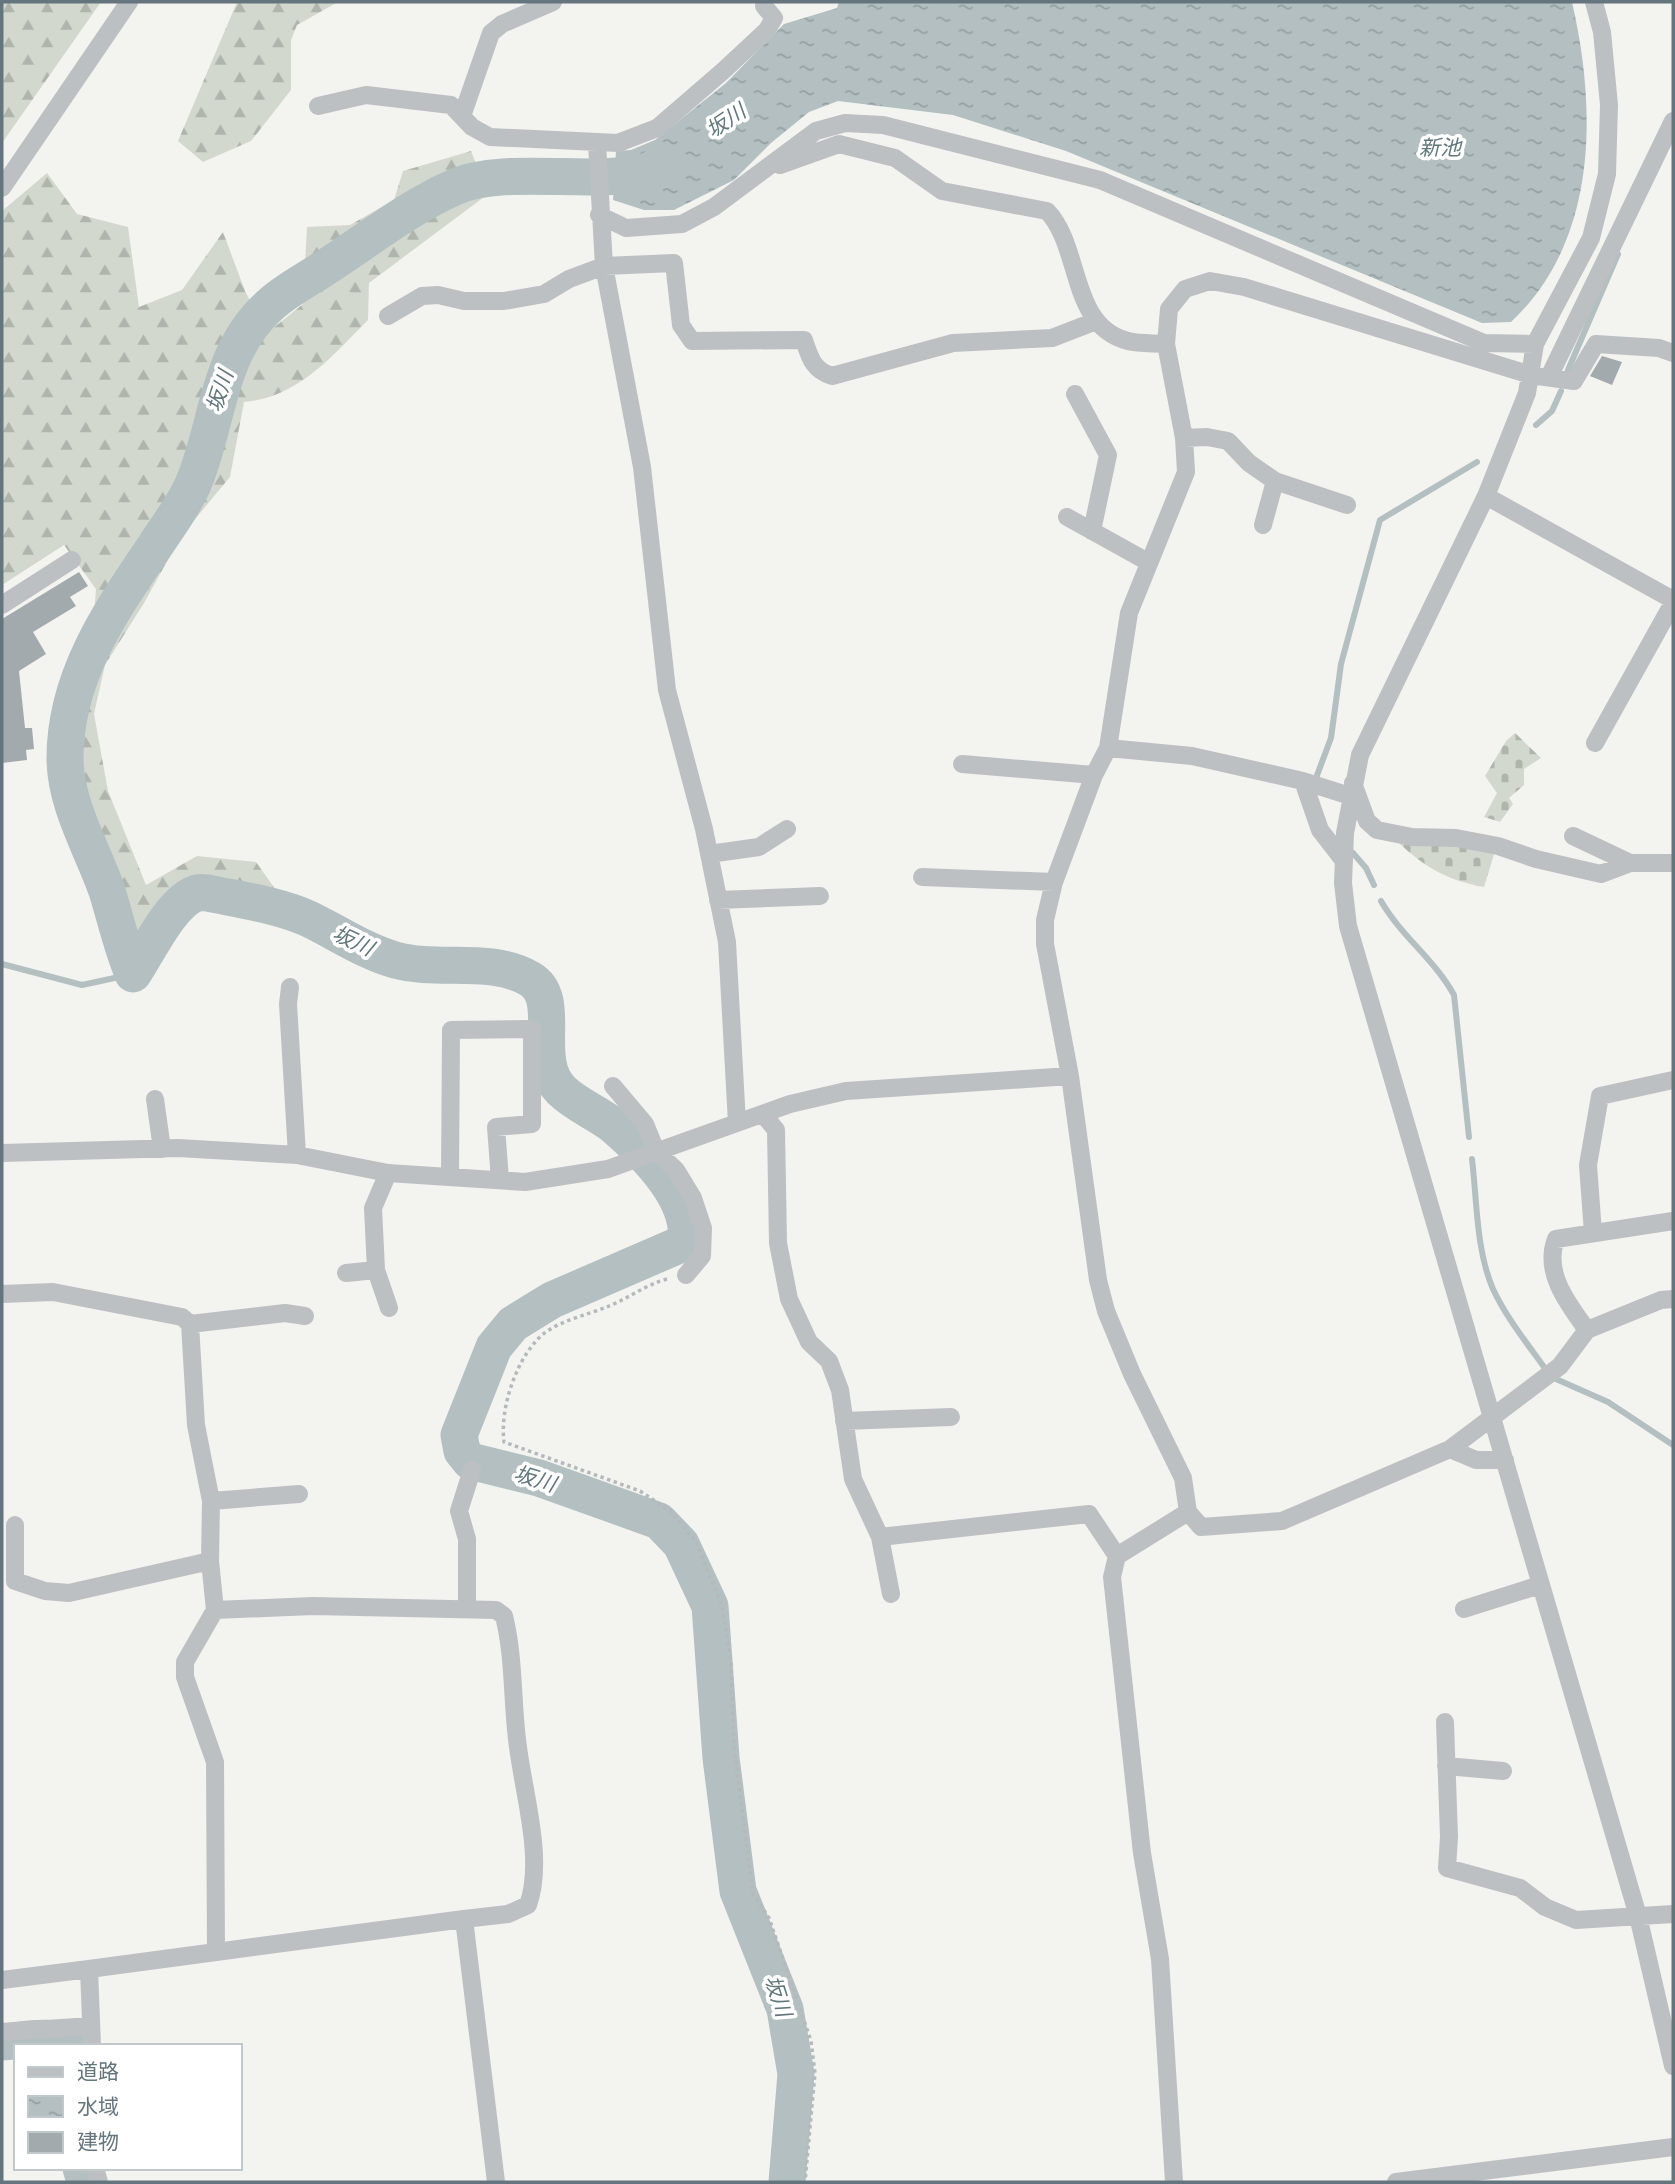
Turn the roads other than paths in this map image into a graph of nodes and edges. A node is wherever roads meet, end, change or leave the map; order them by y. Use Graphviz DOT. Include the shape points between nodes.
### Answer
graph roads {
  1 [pos="129,2"];
  2 [pos="553,2"];
  3 [pos="1594,2"];
  4 [pos="764,6"];
  5 [pos="318,106"];
  6 [pos="462,116"];
  7 [pos="1673,121"];
  8 [pos="597,146"];
  9 [pos="759,174"];
  10 [pos="2,188"];
  11 [pos="599,208"];
  12 [pos="604,266"];
  13 [pos="388,316"];
  14 [pos="1096,321"];
  15 [pos="1166,344"];
  16 [pos="1535,344"];
  17 [pos="1673,354"];
  18 [pos="1531,375"];
  19 [pos="1549,377"];
  20 [pos="1075,394"];
  21 [pos="1184,438"];
  22 [pos="1275,481"];
  23 [pos="1486,496"];
  24 [pos="1347,505"];
  25 [pos="1067,517"];
  26 [pos="1263,525"];
  27 [pos="1093,531"];
  28 [pos="72,560"];
  29 [pos="1148,562"];
  30 [pos="1673,601"];
  31 [pos="2,605"];
  32 [pos="1595,743"];
  33 [pos="1108,748"];
  34 [pos="962,764"];
  35 [pos="1094,775"];
  36 [pos="1303,781"];
  37 [pos="1351,790"];
  38 [pos="787,830"];
  39 [pos="1573,836"];
  40 [pos="1595,847"];
  41 [pos="709,854"];
  42 [pos="1344,861"];
  43 [pos="1630,863"];
  44 [pos="1673,863"];
  45 [pos="1580,868"];
  46 [pos="922,877"];
  47 [pos="1054,882"];
  48 [pos="820,896"];
  49 [pos="718,900"];
  50 [pos="290,988"];
  51 [pos="1070,1076"];
  52 [pos="1673,1080"];
  53 [pos="613,1086"];
  54 [pos="155,1099"];
  55 [pos="763,1114"];
  56 [pos="737,1123"];
  57 [pos="162,1149"];
  58 [pos="652,1152"];
  59 [pos="2,1153"];
  60 [pos="297,1155"];
  61 [pos="388,1173"];
  62 [pos="450,1177"];
  63 [pos="499,1180"];
  64 [pos="1673,1220"];
  65 [pos="1594,1233"];
  66 [pos="376,1269"];
  67 [pos="346,1273"];
  68 [pos="686,1275"];
  69 [pos="2,1294"];
  70 [pos="1673,1299"];
  71 [pos="389,1308"];
  72 [pos="305,1316"];
  73 [pos="190,1324"];
  74 [pos="1587,1330"];
  75 [pos="951,1417"];
  76 [pos="1493,1417"];
  77 [pos="844,1421"];
  78 [pos="1450,1449"];
  79 [pos="1505,1460"];
  80 [pos="472,1470"];
  81 [pos="299,1494"];
  82 [pos="211,1501"];
  83 [pos="1188,1512"];
  84 [pos="15,1525"];
  85 [pos="880,1537"];
  86 [pos="1116,1556"];
  87 [pos="210,1561"];
  88 [pos="1541,1585"];
  89 [pos="891,1594"];
  90 [pos="467,1609"];
  91 [pos="1464,1609"];
  92 [pos="215,1610"];
  93 [pos="1445,1722"];
  94 [pos="1447,1766"];
  95 [pos="1503,1771"];
  96 [pos="1673,1914"];
  97 [pos="1638,1916"];
  98 [pos="464,1919"];
  99 [pos="216,1952"];
  100 [pos="89,1969"];
  101 [pos="2,1980"];
  102 [pos="90,2026"];
  103 [pos="2,2032"];
  104 [pos="92,2044"];
  105 [pos="1673,2066"];
  106 [pos="1673,2147"];
  107 [pos="1492,2176"];
  108 [pos="496,2182"];
  109 [pos="1174,2182"];
  110 [pos="1396,2182"];
  1 -- 10 [label="street"];
  2 -- 6 [label="street" via="491,33"];
  3 -- 16 [label="street" via="1602,32 1609,105 1607,174 1591,238"];
  4 -- 8 [label="street" via="774,18 767,30 657,128"];
  5 -- 6 [label="street" via="366,95 394,96 451,105"];
  6 -- 8 [label="street" via="490,136 550,138"];
  7 -- 19 [label="street"];
  8 -- 11 [label="street"];
  9 -- 11 [label="street" via="682,224 626,228"];
  9 -- 14 [label="street" via="839,144 895,158 943,191 1047,211 1058,223 1080,292"];
  9 -- 16 [label="street" via="816,131 845,123 883,125 1100,180 1485,344"];
  11 -- 12 [label="street"];
  12 -- 13 [label="street" via="544,294 491,301 422,296"];
  12 -- 14 [label="street" via="674,263 681,325 692,341 804,340 811,361 820,372 832,376 953,343 1052,338"];
  12 -- 41 [label="street" via="642,467 667,690"];
  14 -- 15 [label="street" via="1126,341"];
  15 -- 18 [label="street" via="1169,309 1185,289 1210,281 1244,286"];
  15 -- 21 [label="street"];
  16 -- 18 [label="street"];
  17 -- 19 [label="street" via="1659,348 1596,344 1574,381"];
  18 -- 19 [label="street"];
  18 -- 23 [label="street"];
  20 -- 27 [label="street" via="1108,455"];
  21 -- 22 [label="street" via="1228,441"];
  21 -- 29 [label="street" via="1186,472 1178,500"];
  22 -- 24 [label="street"];
  22 -- 26 [label="street"];
  23 -- 30 [label="street"];
  23 -- 37 [label="street" via="1360,755"];
  25 -- 27 [label="street"];
  27 -- 29 [label="street"];
  28 -- 31 [label="street"];
  29 -- 33 [label="street" via="1129,613"];
  30 -- 32 [label="street"];
  33 -- 35 [label="street"];
  33 -- 36 [label="street" via="1192,756"];
  34 -- 35 [label="street"];
  35 -- 47 [label="street"];
  36 -- 37 [label="street"];
  36 -- 42 [label="street" via="1320,830"];
  37 -- 42 [label="street"];
  37 -- 45 [label="street" via="1377,830 1412,838 1456,838"];
  38 -- 41 [label="street" via="759,847"];
  39 -- 40 [label="street"];
  40 -- 43 [label="street"];
  40 -- 45 [label="street"];
  41 -- 49 [label="street"];
  42 -- 76 [label="street" via="1348,926"];
  43 -- 44 [label="street"];
  43 -- 45 [label="street" via="1601,874"];
  46 -- 47 [label="street"];
  47 -- 51 [label="street" via="1045,944"];
  48 -- 49 [label="street"];
  49 -- 56 [label="street" via="727,942"];
  50 -- 60 [label="street"];
  51 -- 55 [label="street" via="846,1091"];
  51 -- 83 [label="street" via="1106,1311 1183,1478"];
  52 -- 65 [label="street" via="1600,1096 1588,1165"];
  53 -- 58 [label="street" via="645,1124"];
  54 -- 57 [label="street"];
  55 -- 56 [label="street"];
  55 -- 77 [label="street" via="776,1130 778,1243 789,1299 809,1342 829,1361 841,1390"];
  56 -- 58 [label="street"];
  57 -- 59 [label="street"];
  57 -- 60 [label="street"];
  58 -- 63 [label="street" via="608,1170 525,1182"];
  58 -- 68 [label="street" via="676,1170 693,1198 702,1228 702,1256"];
  60 -- 61 [label="street"];
  61 -- 62 [label="street"];
  61 -- 66 [label="street" via="373,1208"];
  62 -- 63 [label="street"];
  62 -- 63 [label="street" via="451,1030 532,1029 533,1125 496,1127"];
  64 -- 65 [label="street"];
  65 -- 74 [label="street" via="1556,1239 1550,1255 1562,1295"];
  66 -- 67 [label="street"];
  66 -- 71 [label="street"];
  69 -- 73 [label="street" via="52,1292 182,1317"];
  70 -- 74 [label="street"];
  72 -- 73 [label="street" via="285,1313"];
  73 -- 82 [label="street" via="196,1425"];
  74 -- 76 [label="street" via="1560,1366"];
  75 -- 77 [label="street"];
  76 -- 78 [label="street"];
  76 -- 79 [label="street"];
  77 -- 85 [label="street" via="853,1479"];
  78 -- 79 [label="street" via="1476,1460"];
  78 -- 83 [label="street" via="1282,1521 1201,1527"];
  79 -- 88 [label="street"];
  80 -- 90 [label="street" via="459,1511 467,1539"];
  81 -- 82 [label="street"];
  82 -- 87 [label="street"];
  83 -- 86 [label="street"];
  84 -- 87 [label="street" via="15,1581 45,1591 69,1594"];
  85 -- 86 [label="street" via="1080,1513 1088,1514"];
  85 -- 89 [label="street"];
  86 -- 109 [label="street" via="1112,1599 1142,1853 1160,1959"];
  87 -- 92 [label="street"];
  88 -- 91 [label="street"];
  88 -- 97 [label="street"];
  90 -- 92 [label="street" via="313,1606"];
  90 -- 98 [label="street" via="504,1616 509,1636 534,1888 528,1905 508,1914"];
  92 -- 99 [label="street" via="185,1662 185,1677 215,1762"];
  93 -- 94 [label="street"];
  94 -- 95 [label="street"];
  94 -- 97 [label="street" via="1447,1868 1520,1888 1545,1907 1576,1920"];
  96 -- 97 [label="street"];
  97 -- 105 [label="street"];
  98 -- 99 [label="street"];
  98 -- 108 [label="street"];
  99 -- 100 [label="street"];
  100 -- 101 [label="street"];
  100 -- 102 [label="street"];
  102 -- 103 [label="street"];
  102 -- 104 [label="street"];
  106 -- 107 [label="street"];
  107 -- 110 [label="street"];
}
